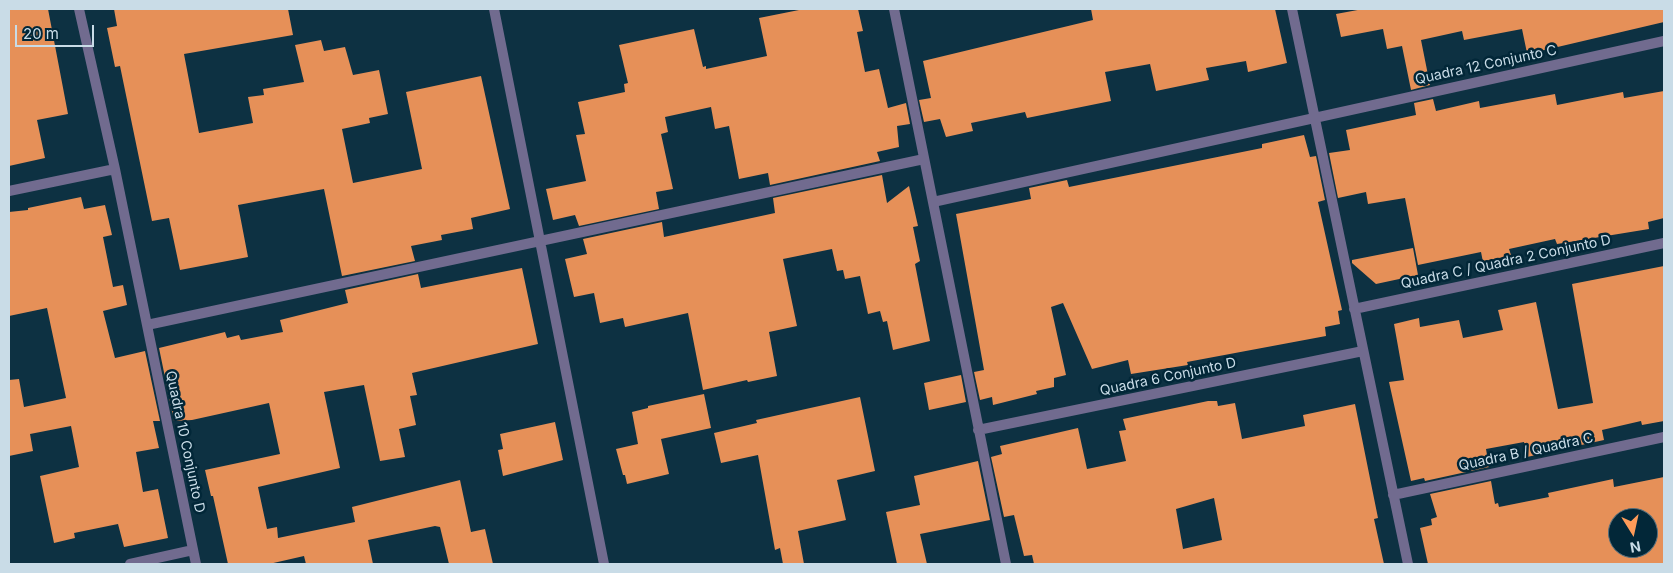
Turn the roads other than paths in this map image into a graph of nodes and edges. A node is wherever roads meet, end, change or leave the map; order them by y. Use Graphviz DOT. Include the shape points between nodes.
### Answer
graph roads {
  1 [pos="79,9"];
  2 [pos="494,9"];
  3 [pos="894,9"];
  4 [pos="1292,9"];
  5 [pos="1664,41"];
  6 [pos="1314,117"];
  7 [pos="924,159"];
  8 [pos="115,169"];
  9 [pos="9,191"];
  10 [pos="933,202"];
  11 [pos="540,241"];
  12 [pos="1664,243"];
  13 [pos="1354,309"];
  14 [pos="147,325"];
  15 [pos="1363,351"];
  16 [pos="978,430"];
  17 [pos="1664,437"];
  18 [pos="1393,495"];
  19 [pos="193,550"];
  20 [pos="130,564"];
  21 [pos="196,564"];
  22 [pos="604,564"];
  23 [pos="1006,564"];
  24 [pos="1408,564"];
  1 -- 8 [label="street, Quadra 10 Conjunto D"];
  2 -- 11 [label="street"];
  3 -- 7 [label="street"];
  4 -- 6 [label="street"];
  5 -- 6 [label="street, Quadra 12 Conjunto C"];
  6 -- 10 [label="street, Quadra 12 Conjunto C"];
  6 -- 13 [label="street"];
  7 -- 10 [label="street"];
  7 -- 11 [label="street"];
  8 -- 9 [label="street"];
  8 -- 14 [label="street, Quadra 10 Conjunto D"];
  10 -- 16 [label="street"];
  11 -- 14 [label="street"];
  11 -- 22 [label="street"];
  12 -- 13 [label="street, Quadra C / Quadra 2 Conjunto D"];
  13 -- 15 [label="street"];
  14 -- 19 [label="street, Quadra 10 Conjunto D"];
  15 -- 16 [label="street, Quadra 6 Conjunto D"];
  15 -- 18 [label="street"];
  16 -- 23 [label="street"];
  17 -- 18 [label="street, Quadra B / Quadra C"];
  18 -- 24 [label="street"];
  19 -- 20 [label="street"];
  19 -- 21 [label="street, Quadra 10 Conjunto D"];
}
